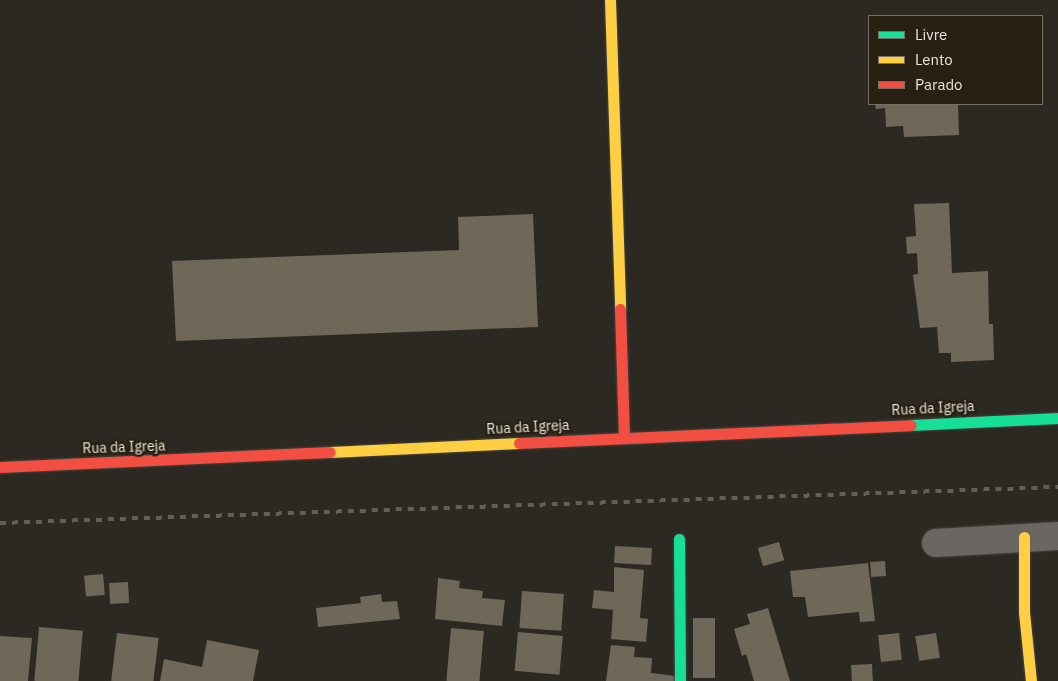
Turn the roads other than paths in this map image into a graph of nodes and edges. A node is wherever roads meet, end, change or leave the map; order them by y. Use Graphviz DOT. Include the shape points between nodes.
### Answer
graph roads {
  1 [pos="610,0"];
  2 [pos="1058,418"];
  3 [pos="624,437"];
  4 [pos="0,467"];
  5 [pos="1058,536"];
  6 [pos="1024,537"];
  7 [pos="679,540"];
  8 [pos="936,542"];
  9 [pos="680,681"];
  10 [pos="1031,681"];
  1 -- 3 [label="street"];
  2 -- 3 [label="street, Rua da Igreja"];
  3 -- 4 [label="street, Rua da Igreja"];
  5 -- 6 [label="street"];
  6 -- 8 [label="street"];
  6 -- 10 [label="street" via="1024,612"];
  7 -- 9 [label="street"];
}
